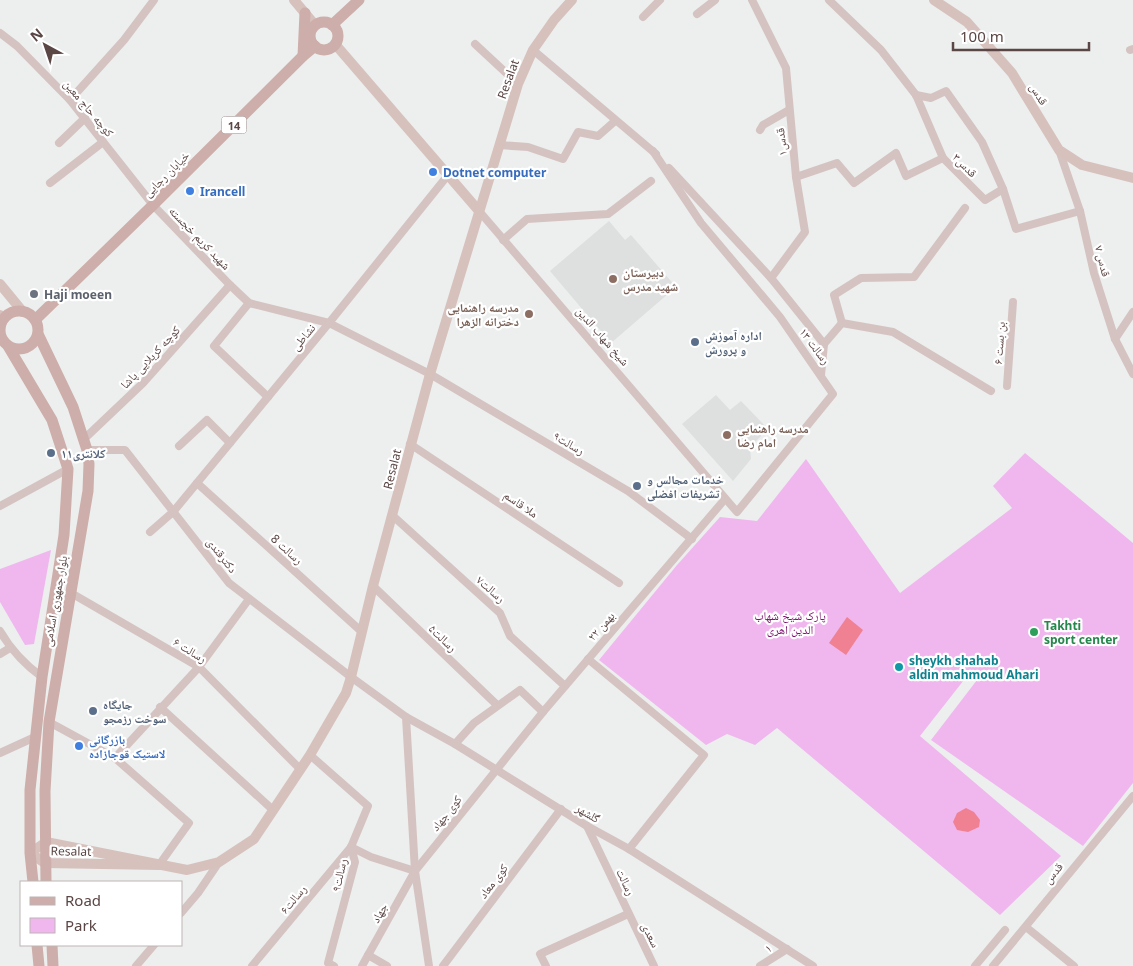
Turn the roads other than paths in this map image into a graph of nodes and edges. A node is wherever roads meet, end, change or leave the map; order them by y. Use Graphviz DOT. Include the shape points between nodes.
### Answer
graph roads {
  1 [pos="154,0"];
  2 [pos="294,0"];
  3 [pos="359,0"];
  4 [pos="572,0"];
  5 [pos="660,0"];
  6 [pos="715,0"];
  7 [pos="752,0"];
  8 [pos="829,0"];
  9 [pos="934,0"];
  10 [pos="305,12"];
  11 [pos="697,14"];
  12 [pos="643,17"];
  13 [pos="315,25"];
  14 [pos="332,25"];
  15 [pos="0,33"];
  16 [pos="334,44"];
  17 [pos="474,44"];
  18 [pos="315,46"];
  19 [pos="533,50"];
  20 [pos="303,56"];
  21 [pos="518,84"];
  22 [pos="916,95"];
  23 [pos="70,100"];
  24 [pos="789,110"];
  25 [pos="85,118"];
  26 [pos="616,121"];
  27 [pos="760,130"];
  28 [pos="103,142"];
  29 [pos="59,143"];
  30 [pos="499,145"];
  31 [pos="1059,150"];
  32 [pos="653,151"];
  33 [pos="943,158"];
  34 [pos="448,175"];
  35 [pos="796,177"];
  36 [pos="1133,178"];
  37 [pos="652,181"];
  38 [pos="50,183"];
  39 [pos="1003,189"];
  40 [pos="153,205"];
  41 [pos="965,208"];
  42 [pos="479,211"];
  43 [pos="1080,212"];
  44 [pos="503,240"];
  45 [pos="771,278"];
  46 [pos="0,284"];
  47 [pos="230,285"];
  48 [pos="1013,302"];
  49 [pos="248,303"];
  50 [pos="23,312"];
  51 [pos="1133,312"];
  52 [pos="1,319"];
  53 [pos="35,320"];
  54 [pos="329,323"];
  55 [pos="842,323"];
  56 [pos="38,334"];
  57 [pos="1115,339"];
  58 [pos="4,343"];
  59 [pos="824,344"];
  60 [pos="430,374"];
  61 [pos="1133,374"];
  62 [pos="821,375"];
  63 [pos="1007,386"];
  64 [pos="991,390"];
  65 [pos="268,397"];
  66 [pos="230,443"];
  67 [pos="410,444"];
  68 [pos="85,445"];
  69 [pos="179,446"];
  70 [pos="68,469"];
  71 [pos="197,483"];
  72 [pos="725,498"];
  73 [pos="0,506"];
  74 [pos="173,512"];
  75 [pos="393,516"];
  76 [pos="150,532"];
  77 [pos="692,539"];
  78 [pos="619,584"];
  79 [pos="373,586"];
  80 [pos="71,593"];
  81 [pos="248,599"];
  82 [pos="0,631"];
  83 [pos="362,632"];
  84 [pos="10,648"];
  85 [pos="0,654"];
  86 [pos="588,659"];
  87 [pos="199,667"];
  88 [pos="42,677"];
  89 [pos="352,677"];
  90 [pos="565,686"];
  91 [pos="498,705"];
  92 [pos="160,707"];
  93 [pos="543,712"];
  94 [pos="406,717"];
  95 [pos="49,722"];
  96 [pos="35,737"];
  97 [pos="455,744"];
  98 [pos="0,752"];
  99 [pos="310,754"];
  100 [pos="115,758"];
  101 [pos="300,769"];
  102 [pos="495,769"];
  103 [pos="1133,796"];
  104 [pos="560,809"];
  105 [pos="273,810"];
  106 [pos="587,826"];
  107 [pos="46,842"];
  108 [pos="351,847"];
  109 [pos="629,849"];
  110 [pos="30,853"];
  111 [pos="219,862"];
  112 [pos="45,863"];
  113 [pos="159,866"];
  114 [pos="415,871"];
  115 [pos="33,881"];
  116 [pos="46,881"];
  117 [pos="182,912"];
  118 [pos="628,914"];
  119 [pos="1026,927"];
  120 [pos="1005,930"];
  121 [pos="37,946"];
  122 [pos="52,946"];
  123 [pos="153,946"];
  124 [pos="787,950"];
  125 [pos="368,955"];
  126 [pos="39,966"];
  127 [pos="53,966"];
  128 [pos="136,966"];
  129 [pos="252,966"];
  130 [pos="334,966"];
  131 [pos="362,966"];
  132 [pos="387,966"];
  133 [pos="429,966"];
  134 [pos="443,966"];
  135 [pos="546,966"];
  136 [pos="654,966"];
  137 [pos="760,966"];
  138 [pos="813,966"];
  139 [pos="975,966"];
  140 [pos="993,966"];
  141 [pos="1074,966"];
  1 -- 23 [label="street" via="124,40"];
  2 -- 10 [label="main road"];
  3 -- 14 [label="main road"];
  4 -- 19 [label="main road, Resalat"];
  5 -- 12 [label="street"];
  6 -- 11 [label="street"];
  7 -- 24 [label="street, قدس۱" via="786,68"];
  8 -- 22 [label="street, قدس۳" via="881,50"];
  9 -- 31 [label="main road, قدس" via="967,22 1012,73"];
  10 -- 13 [label="main road"];
  10 -- 20 [label="main road"];
  13 -- 14 [label="main road" via="322,22"];
  13 -- 18 [label="main road" via="310,37"];
  14 -- 16 [label="main road" via="337,34"];
  15 -- 23 [label="street, کوچه حاج معین"];
  16 -- 18 [label="main road" via="325,49"];
  16 -- 34 [label="main road, شیخ شهاب الدین"];
  17 -- 21 [label="street"];
  18 -- 20 [label="main road, خیابان رجایی / 14"];
  19 -- 21 [label="main road, Resalat"];
  19 -- 26 [label="street, رسالت ۱۳"];
  20 -- 40 [label="main road, خیابان رجایی / 14"];
  21 -- 30 [label="main road, Resalat"];
  22 -- 33 [label="street, قدس۳"];
  22 -- 39 [label="street, قدس۳" via="931,98 946,91 982,142"];
  23 -- 25 [label="street, کوچه حاج معین"];
  24 -- 27 [label="street"];
  24 -- 35 [label="street, قدس۱"];
  25 -- 28 [label="street, کوچه حاج معین"];
  25 -- 29 [label="street"];
  26 -- 30 [label="street" via="598,136 578,132 563,159 528,147"];
  26 -- 32 [label="street, رسالت ۱۳"];
  28 -- 38 [label="street"];
  28 -- 40 [label="street, کوچه حاج معین"];
  30 -- 42 [label="main road, Resalat"];
  31 -- 36 [label="main road, قدس" via="1082,164"];
  31 -- 43 [label="street, قدس ۷"];
  32 -- 45 [label="street, رسالت ۱۳"];
  32 -- 62 [label="street, رسالت ۱۳" via="701,224 780,317"];
  33 -- 35 [label="street" via="906,176 896,152 854,183 838,164"];
  33 -- 39 [label="street, قدس۳" via="984,200"];
  34 -- 42 [label="main road, شیخ شهاب الدین"];
  34 -- 54 [label="street, نشاطی"];
  35 -- 45 [label="street, قدس۱" via="805,232"];
  37 -- 44 [label="street" via="608,214 527,219"];
  39 -- 43 [label="street, قدس۳" via="1016,229"];
  40 -- 47 [label="street, شهید کریم خجسته"];
  40 -- 53 [label="main road, خیابان رجایی"];
  41 -- 55 [label="street" via="914,277 860,278 834,294"];
  42 -- 44 [label="street, شیخ شهاب الدین"];
  42 -- 60 [label="main road, Resalat"];
  43 -- 57 [label="street, قدس ۷" via="1094,273"];
  44 -- 72 [label="street, شیخ شهاب الدین"];
  45 -- 59 [label="street, رسالت ۱۳"];
  46 -- 50 [label="main road"];
  47 -- 49 [label="street, شهید کریم خجسته"];
  47 -- 68 [label="street, کوچه کربلایی پاشا"];
  48 -- 63 [label="street, بن بست ۶"];
  49 -- 54 [label="street, رسالت۹"];
  49 -- 65 [label="street" via="214,346"];
  50 -- 52 [label="main road"];
  50 -- 53 [label="main road"];
  51 -- 57 [label="street"];
  52 -- 58 [label="main road" via="0,334"];
  53 -- 56 [label="main road"];
  54 -- 60 [label="street, رسالت۹"];
  54 -- 65 [label="street, نشاطی"];
  55 -- 59 [label="street"];
  55 -- 64 [label="street" via="893,332"];
  56 -- 58 [label="main road" via="30,346 23,349"];
  56 -- 68 [label="main road, بلوار جمهوری اسلامی" via="73,407"];
  57 -- 61 [label="street, قدس ۷"];
  58 -- 70 [label="main road, بلوار جمهوری اسلامی" via="52,420"];
  59 -- 62 [label="street, رسالت ۱۳"];
  60 -- 67 [label="main road, Resalat"];
  60 -- 77 [label="street, رسالت۹" via="628,491"];
  62 -- 72 [label="street, شیخ شهاب الدین" via="833,394 736,512"];
  65 -- 66 [label="street, نشاطی"];
  66 -- 69 [label="street" via="207,420"];
  66 -- 71 [label="street, نشاطی"];
  67 -- 75 [label="main road, Resalat"];
  67 -- 78 [label="street, ملا قاسم"];
  68 -- 74 [label="street, دکترقندی" via="125,450"];
  68 -- 80 [label="main road, بلوار جمهوری اسلامی" via="89,464 88,491"];
  70 -- 73 [label="street"];
  70 -- 88 [label="main road, بلوار جمهوری اسلامی" via="64,535"];
  71 -- 74 [label="street, نشاطی"];
  71 -- 83 [label="street, رسالت 8"];
  72 -- 77 [label="street, ۲۲ بهمن"];
  74 -- 76 [label="street, نشاطی"];
  74 -- 81 [label="street, دکترقندی" via="229,584"];
  75 -- 79 [label="main road, Resalat"];
  75 -- 90 [label="street, رسالت۷" via="500,613 510,636"];
  77 -- 86 [label="street, ۲۲ بهمن"];
  79 -- 83 [label="main road, Resalat"];
  79 -- 91 [label="street, رسالت۵"];
  80 -- 87 [label="street, رسالت ۶"];
  80 -- 95 [label="main road, بلوار جمهوری اسلامی"];
  81 -- 87 [label="street"];
  81 -- 89 [label="street, دکترقندی"];
  82 -- 84 [label="street"];
  83 -- 89 [label="main road, Resalat"];
  84 -- 85 [label="street"];
  84 -- 88 [label="street"];
  86 -- 90 [label="street, ۲۲ بهمن"];
  86 -- 109 [label="street" via="704,755"];
  87 -- 92 [label="street"];
  87 -- 101 [label="street, رسالت ۶"];
  88 -- 96 [label="main road, بلوار جمهوری اسلامی"];
  89 -- 94 [label="street, گلشهر"];
  89 -- 99 [label="main road, Resalat" via="346,694"];
  90 -- 93 [label="street, ۲۲ بهمن"];
  91 -- 93 [label="street" via="520,690"];
  91 -- 97 [label="street" via="474,723"];
  92 -- 100 [label="street"];
  92 -- 105 [label="street"];
  93 -- 102 [label="street, ۲۲ بهمن"];
  94 -- 97 [label="street, گلشهر"];
  94 -- 114 [label="street"];
  95 -- 100 [label="street"];
  95 -- 107 [label="main road, بلوار جمهوری اسلامی"];
  96 -- 98 [label="street"];
  96 -- 110 [label="main road, بلوار جمهوری اسلامی" via="30,790"];
  97 -- 102 [label="street, گلشهر"];
  99 -- 101 [label="main road, Resalat"];
  99 -- 108 [label="street, رسالت۹" via="368,806"];
  100 -- 113 [label="street" via="189,823"];
  101 -- 105 [label="main road, Resalat"];
  102 -- 104 [label="street, گلشهر"];
  102 -- 114 [label="street, کوی جهاد"];
  103 -- 119 [label="street, قدس"];
  104 -- 106 [label="street, گلشهر"];
  104 -- 134 [label="street, کوی معاد"];
  105 -- 111 [label="main road, Resalat" via="254,839"];
  106 -- 109 [label="street, گلشهر"];
  106 -- 118 [label="street, رسالت"];
  107 -- 110 [label="main road, Resalat"];
  107 -- 112 [label="main road, بلوار جمهوری اسلامی"];
  107 -- 113 [label="main road, Resalat"];
  108 -- 114 [label="street"];
  108 -- 129 [label="street, رسالت۶"];
  108 -- 130 [label="street, رسالت۹" via="355,862 328,963"];
  109 -- 124 [label="street, گلشهر"];
  110 -- 112 [label="main road, Resalat"];
  110 -- 115 [label="main road, بلوار جمهوری اسلامی"];
  111 -- 113 [label="main road, Resalat" via="187,870"];
  111 -- 117 [label="street"];
  112 -- 113 [label="main road, Resalat"];
  112 -- 116 [label="main road, بلوار جمهوری اسلامی"];
  114 -- 125 [label="street, جهاد"];
  114 -- 133 [label="street"];
  118 -- 135 [label="street, رسالت" via="540,954"];
  118 -- 136 [label="street, سعدی"];
  119 -- 140 [label="street, قدس"];
  119 -- 141 [label="street"];
  120 -- 139 [label="street"];
  121 -- 126 [label="main road"];
  122 -- 127 [label="main road"];
  123 -- 128 [label="street"];
  124 -- 137 [label="street, ۱"];
  124 -- 138 [label="street, گلشهر"];
  125 -- 131 [label="street, جهاد"];
  125 -- 132 [label="street"];
}
